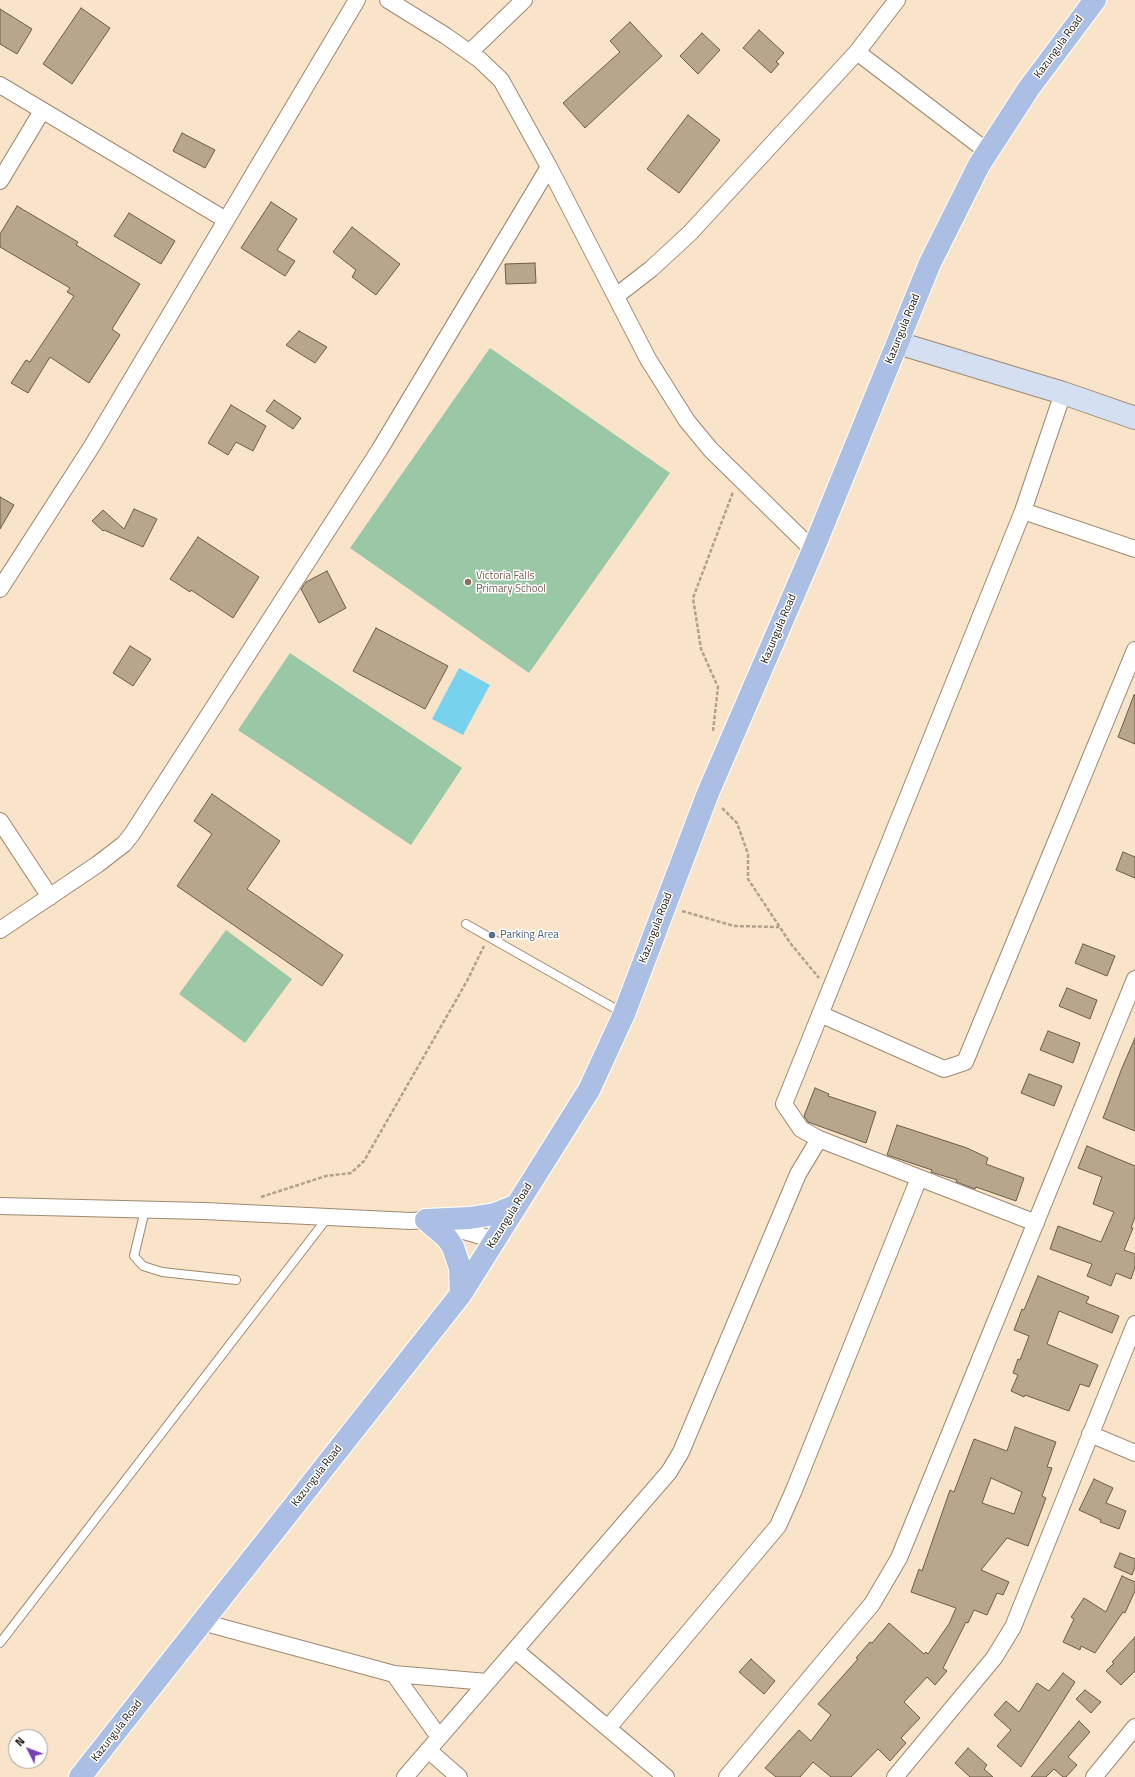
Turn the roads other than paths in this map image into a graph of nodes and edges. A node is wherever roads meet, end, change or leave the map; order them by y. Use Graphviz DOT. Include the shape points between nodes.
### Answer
graph roads {
  1 [pos="357,0"];
  2 [pos="388,0"];
  3 [pos="524,0"];
  4 [pos="897,0"];
  5 [pos="1095,0"];
  6 [pos="470,52"];
  7 [pos="857,52"];
  8 [pos="0,85"];
  9 [pos="42,111"];
  10 [pos="988,152"];
  11 [pos="549,167"];
  12 [pos="0,181"];
  13 [pos="226,220"];
  14 [pos="616,296"];
  15 [pos="898,343"];
  16 [pos="1063,393"];
  17 [pos="1135,418"];
  18 [pos="1023,512"];
  19 [pos="1135,549"];
  20 [pos="813,550"];
  21 [pos="0,589"];
  22 [pos="1135,650"];
  23 [pos="0,821"];
  24 [pos="50,897"];
  25 [pos="466,924"];
  26 [pos="0,930"];
  27 [pos="1135,978"];
  28 [pos="624,1014"];
  29 [pos="820,1014"];
  30 [pos="818,1139"];
  31 [pos="919,1178"];
  32 [pos="0,1206"];
  33 [pos="516,1206"];
  34 [pos="145,1210"];
  35 [pos="328,1217"];
  36 [pos="426,1220"];
  37 [pos="1036,1223"];
  38 [pos="495,1240"];
  39 [pos="236,1280"];
  40 [pos="461,1294"];
  41 [pos="1135,1324"];
  42 [pos="1090,1434"];
  43 [pos="1135,1453"];
  44 [pos="202,1622"];
  45 [pos="0,1627"];
  46 [pos="7,1633"];
  47 [pos="0,1643"];
  48 [pos="515,1650"];
  49 [pos="394,1674"];
  50 [pos="487,1682"];
  51 [pos="1135,1727"];
  52 [pos="608,1728"];
  53 [pos="440,1737"];
  54 [pos="428,1750"];
  55 [pos="80,1777"];
  56 [pos="405,1777"];
  57 [pos="459,1777"];
  58 [pos="666,1777"];
  59 [pos="727,1777"];
  60 [pos="895,1777"];
  61 [pos="1094,1777"];
  1 -- 13 [label="street"];
  2 -- 6 [label="street"];
  3 -- 6 [label="street"];
  4 -- 7 [label="street"];
  5 -- 10 [label="main road, Kazungula Road" via="1029,88"];
  6 -- 11 [label="street" via="501,80"];
  7 -- 10 [label="street"];
  7 -- 14 [label="street" via="690,233"];
  8 -- 9 [label="street"];
  9 -- 12 [label="street"];
  9 -- 13 [label="street"];
  10 -- 15 [label="main road, Kazungula Road" via="930,263"];
  11 -- 14 [label="street"];
  11 -- 24 [label="street" via="380,449 132,834 112,854"];
  13 -- 21 [label="street" via="92,446"];
  14 -- 20 [label="street" via="648,358 687,421 711,450"];
  15 -- 16 [label="street"];
  15 -- 20 [label="main road, Kazungula Road"];
  16 -- 17 [label="street"];
  16 -- 18 [label="street"];
  18 -- 19 [label="street"];
  18 -- 29 [label="street"];
  20 -- 28 [label="main road, Kazungula Road" via="708,793"];
  22 -- 29 [label="street" via="966,1062 944,1069"];
  23 -- 24 [label="street"];
  24 -- 26 [label="street"];
  25 -- 28 [label="lane"];
  27 -- 37 [label="street"];
  28 -- 33 [label="main road, Kazungula Road" via="589,1090"];
  29 -- 30 [label="street" via="784,1104 801,1129"];
  30 -- 31 [label="street"];
  30 -- 48 [label="street" via="798,1174 681,1452 669,1472"];
  31 -- 37 [label="street"];
  31 -- 52 [label="street" via="778,1526"];
  32 -- 34 [label="street"];
  33 -- 36 [label="main road" via="495,1214 470,1218"];
  33 -- 38 [label="main road, Kazungula Road"];
  34 -- 35 [label="street"];
  34 -- 39 [label="lane" via="134,1256 143,1266 162,1272"];
  35 -- 36 [label="street"];
  35 -- 46 [label="lane"];
  36 -- 38 [label="street"];
  36 -- 40 [label="main road" via="447,1238 453,1247 460,1268"];
  37 -- 59 [label="street" via="899,1558 872,1604"];
  38 -- 40 [label="main road, Kazungula Road"];
  40 -- 44 [label="main road, Kazungula Road"];
  41 -- 42 [label="street"];
  42 -- 43 [label="street"];
  42 -- 60 [label="street" via="1013,1627 994,1658"];
  44 -- 49 [label="street"];
  44 -- 55 [label="main road, Kazungula Road"];
  45 -- 46 [label="lane"];
  46 -- 47 [label="lane"];
  48 -- 50 [label="street"];
  48 -- 52 [label="street"];
  49 -- 50 [label="street"];
  49 -- 53 [label="street"];
  50 -- 53 [label="street"];
  51 -- 61 [label="street"];
  52 -- 58 [label="street"];
  53 -- 54 [label="street"];
  54 -- 56 [label="street"];
  54 -- 57 [label="street"];
}
